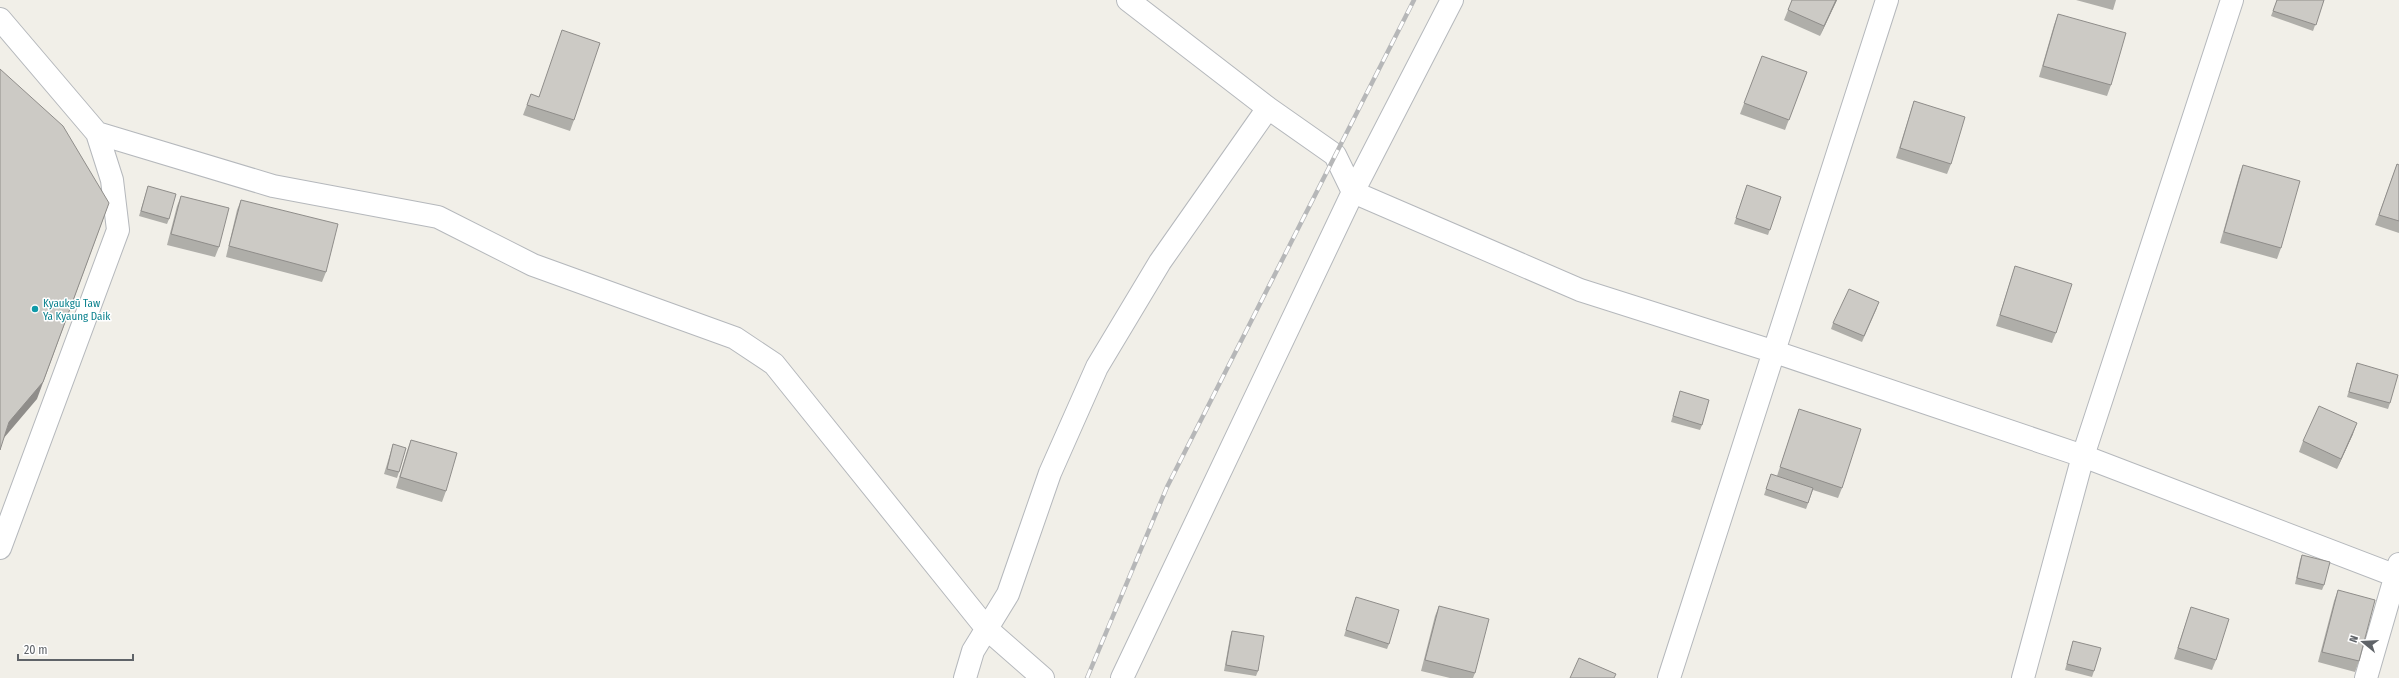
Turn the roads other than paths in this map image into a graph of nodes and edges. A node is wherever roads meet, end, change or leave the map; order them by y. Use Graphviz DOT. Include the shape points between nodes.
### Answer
graph roads {
  1 [pos="1128,0"];
  2 [pos="1452,0"];
  3 [pos="1887,0"];
  4 [pos="2232,0"];
  5 [pos="0,19"];
  6 [pos="1268,108"];
  7 [pos="98,133"];
  8 [pos="1353,192"];
  9 [pos="1775,352"];
  10 [pos="2083,456"];
  11 [pos="0,548"];
  12 [pos="2398,572"];
  13 [pos="987,629"];
  14 [pos="965,678"];
  15 [pos="1043,678"];
  16 [pos="1122,678"];
  17 [pos="1669,678"];
  18 [pos="2023,678"];
  19 [pos="2366,678"];
  1 -- 6 [label="street"];
  2 -- 8 [label="street"];
  3 -- 9 [label="street"];
  4 -- 10 [label="street"];
  5 -- 7 [label="street"];
  6 -- 8 [label="street" via="1334,155"];
  6 -- 13 [label="street" via="1160,262 1097,367 1050,473 1008,594"];
  7 -- 11 [label="street" via="112,180 118,230"];
  7 -- 13 [label="street" via="273,186 438,217 533,265 734,338 774,364"];
  8 -- 9 [label="street" via="1580,290"];
  8 -- 16 [label="street"];
  9 -- 10 [label="street"];
  9 -- 17 [label="street"];
  10 -- 12 [label="street"];
  10 -- 18 [label="street"];
  12 -- 19 [label="street"];
  13 -- 14 [label="street" via="973,651"];
  13 -- 15 [label="street"];
}
